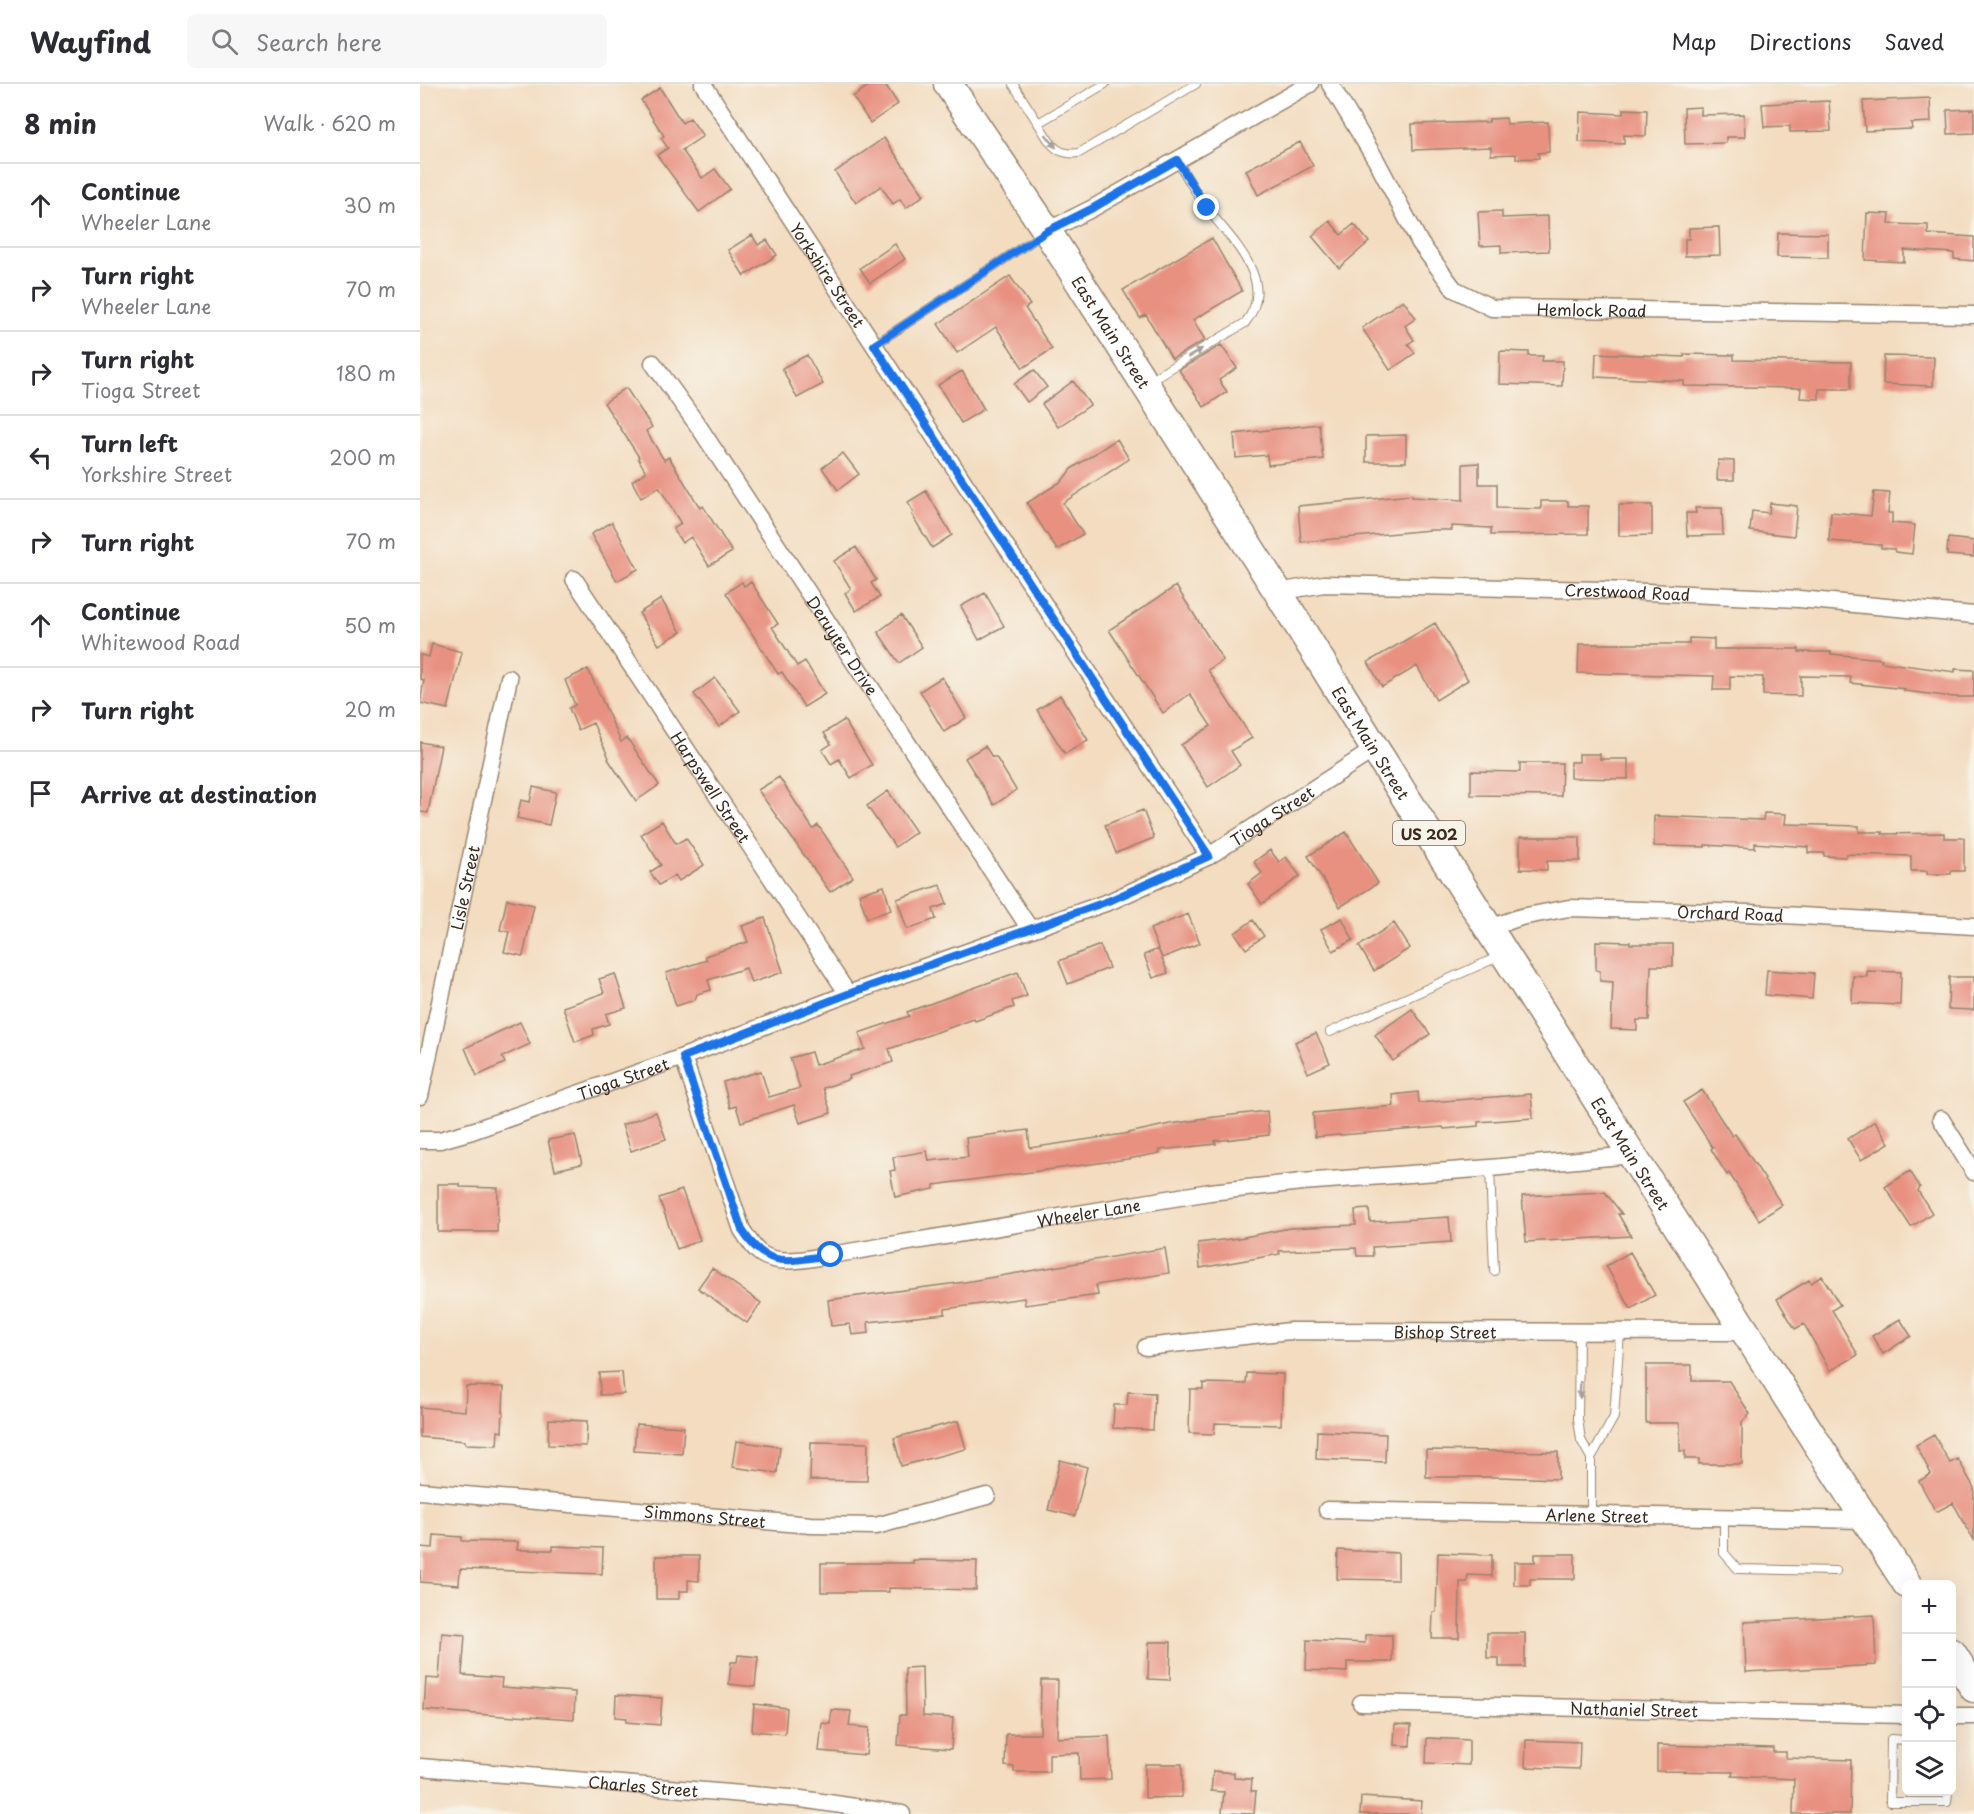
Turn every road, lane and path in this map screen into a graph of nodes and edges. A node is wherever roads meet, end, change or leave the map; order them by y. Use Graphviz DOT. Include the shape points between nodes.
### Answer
graph roads {
  1 [pos="703,84"];
  2 [pos="948,84"];
  3 [pos="1013,84"];
  4 [pos="1105,84"];
  5 [pos="1196,84"];
  6 [pos="1330,84"];
  7 [pos="1306,85"];
  8 [pos="1038,123"];
  9 [pos="1177,160"];
  10 [pos="1047,231"];
  11 [pos="1974,315"];
  12 [pos="874,345"];
  13 [pos="653,363"];
  14 [pos="1145,384"];
  15 [pos="574,579"];
  16 [pos="1278,591"];
  17 [pos="1974,615"];
  18 [pos="509,678"];
  19 [pos="1375,749"];
  20 [pos="1209,856"];
  21 [pos="1974,926"];
  22 [pos="1489,928"];
  23 [pos="1030,929"];
  24 [pos="1506,954"];
  25 [pos="848,994"];
  26 [pos="1330,1032"];
  27 [pos="683,1057"];
  28 [pos="420,1096"];
  29 [pos="1941,1119"];
  30 [pos="420,1140"];
  31 [pos="1632,1155"];
  32 [pos="1490,1168"];
  33 [pos="1974,1172"];
  34 [pos="1494,1271"];
  35 [pos="1579,1332"];
  36 [pos="1620,1332"];
  37 [pos="1746,1332"];
  38 [pos="1146,1347"];
  39 [pos="1591,1458"];
  40 [pos="420,1491"];
  41 [pos="987,1496"];
  42 [pos="1327,1510"];
  43 [pos="1591,1515"];
  44 [pos="1725,1518"];
  45 [pos="1866,1520"];
  46 [pos="1836,1571"];
  47 [pos="1904,1580"];
  48 [pos="1956,1659"];
  49 [pos="1974,1688"];
  50 [pos="1361,1703"];
  51 [pos="1902,1715"];
  52 [pos="1956,1716"];
  53 [pos="1974,1716"];
  54 [pos="1902,1740"];
  55 [pos="420,1767"];
  56 [pos="1947,1796"];
  57 [pos="902,1814"];
  1 -- 12 [label="street, Yorkshire Street"];
  2 -- 10 [label="highway, East Main Street / US 202"];
  3 -- 8 [label="lane"];
  4 -- 8 [label="lane"];
  8 -- 5 [label="lane, one-way" via="1054,148 1066,154 1079,153"];
  6 -- 11 [label="street, Hemlock Road" via="1420,243 1454,289 1492,308"];
  7 -- 9 [label="street"];
  9 -- 10 [label="street"];
  14 -- 9 [label="lane, one-way" via="1245,323 1258,295 1254,274"];
  10 -- 12 [label="lane"];
  10 -- 14 [label="highway, East Main Street / US 202"];
  12 -- 20 [label="street, Yorkshire Street"];
  13 -- 23 [label="street, Deruyter Drive"];
  14 -- 16 [label="highway, East Main Street / US 202"];
  15 -- 25 [label="street, Harpswell Street"];
  16 -- 17 [label="street, Crestwood Road" via="1324,584 1603,591 1799,599"];
  16 -- 19 [label="highway, East Main Street / US 202"];
  18 -- 28 [label="street, Lisle Street"];
  19 -- 20 [label="street, Tioga Street"];
  19 -- 22 [label="highway, East Main Street / US 202"];
  20 -- 23 [label="street, Tioga Street" via="1111,900"];
  21 -- 22 [label="street, Orchard Road" via="1569,908"];
  22 -- 24 [label="highway, East Main Street / US 202"];
  23 -- 25 [label="street, Tioga Street"];
  24 -- 26 [label="lane"];
  24 -- 31 [label="highway, East Main Street / US 202"];
  25 -- 27 [label="street, Tioga Street"];
  27 -- 30 [label="street, Tioga Street" via="472,1131 440,1140"];
  27 -- 32 [label="street, Wheeler Lane" via="742,1230 762,1254 776,1260 831,1255 1210,1192"];
  29 -- 33 [label="street"];
  31 -- 32 [label="street, Wheeler Lane"];
  31 -- 37 [label="highway, East Main Street / US 202"];
  32 -- 34 [label="lane"];
  35 -- 36 [label="street, Bishop Street"];
  35 -- 38 [label="street, Bishop Street" via="1290,1331"];
  35 -- 39 [label="lane, one-way" via="1578,1419 1581,1440"];
  36 -- 37 [label="street, Bishop Street"];
  36 -- 39 [label="lane" via="1614,1417"];
  37 -- 45 [label="highway, East Main Street / US 202"];
  39 -- 43 [label="lane"];
  40 -- 41 [label="street, Simmons Street" via="811,1526 876,1526"];
  42 -- 43 [label="street, Arlene Street"];
  43 -- 44 [label="street, Arlene Street"];
  44 -- 45 [label="street, Arlene Street"];
  44 -- 46 [label="lane" via="1724,1553 1738,1569"];
  45 -- 47 [label="highway, East Main Street / US 202"];
  48 -- 49 [label="highway"];
  50 -- 51 [label="street, Nathaniel Street"];
  52 -- 53 [label="street"];
  54 -- 56 [label="lane" via="1891,1739 1890,1802 1947,1802"];
  55 -- 57 [label="street, Charles Street" via="801,1799"];
}
